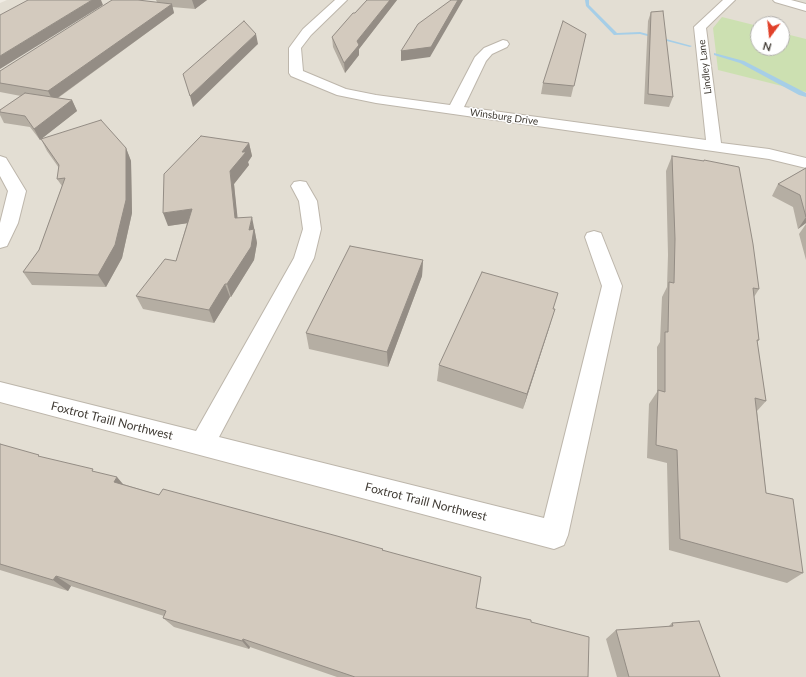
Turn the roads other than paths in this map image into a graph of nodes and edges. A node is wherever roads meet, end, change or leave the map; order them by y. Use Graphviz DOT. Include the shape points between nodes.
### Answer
graph roads {
  1 [pos="341,0"];
  2 [pos="729,0"];
  3 [pos="779,0"];
  4 [pos="806,8"];
  5 [pos="503,44"];
  6 [pos="455,110"];
  7 [pos="714,146"];
  8 [pos="0,161"];
  9 [pos="806,162"];
  10 [pos="300,186"];
  11 [pos="594,237"];
  12 [pos="0,242"];
  13 [pos="0,392"];
  14 [pos="202,444"];
  1 -- 6 [label="street, Winsburg Drive" via="307,32 295,48 296,73 342,92"];
  2 -- 7 [label="street, Lindley Lane" via="700,27"];
  3 -- 4 [label="street"];
  5 -- 6 [label="street" via="480,60"];
  6 -- 7 [label="street, Winsburg Drive"];
  7 -- 9 [label="street, Winsburg Drive"];
  8 -- 12 [label="street" via="17,191 10,223"];
  10 -- 14 [label="street" via="308,201 312,229 304,258"];
  11 -- 14 [label="street, Foxtrot Traill Northwest" via="612,286 554,535"];
  13 -- 14 [label="street, Foxtrot Traill Northwest"];
}
